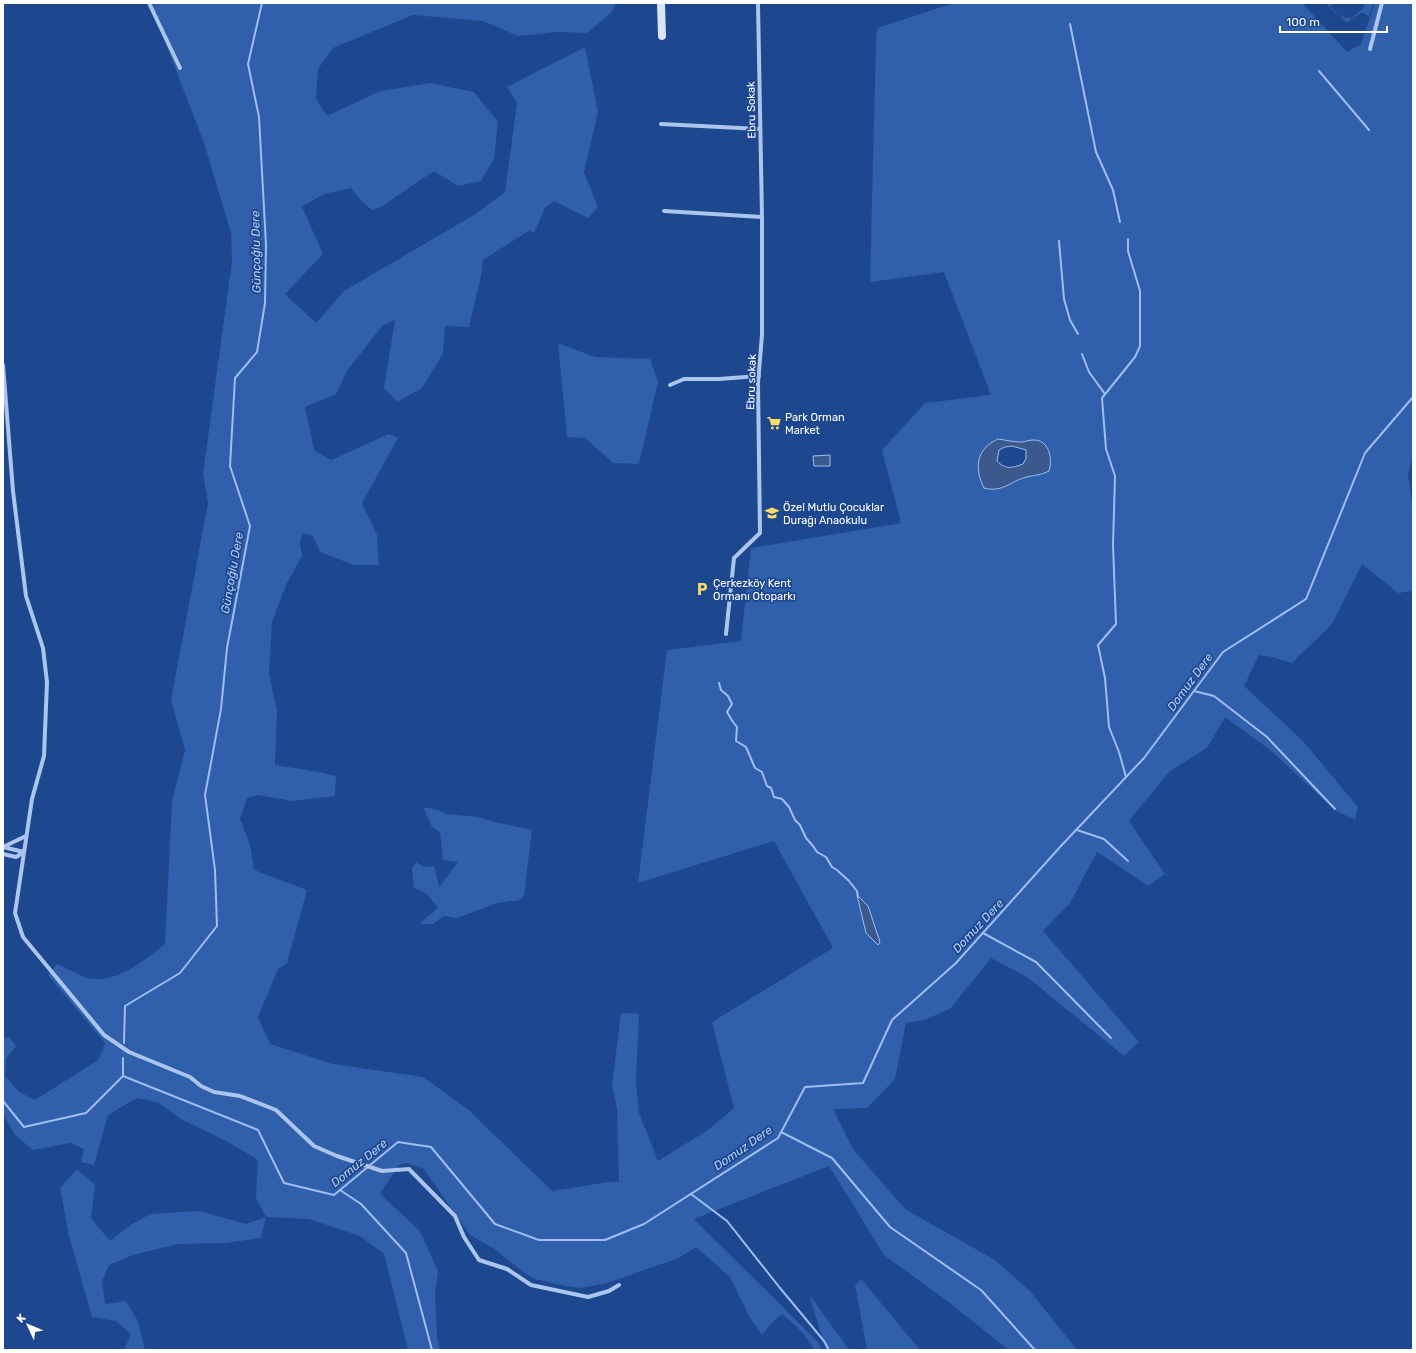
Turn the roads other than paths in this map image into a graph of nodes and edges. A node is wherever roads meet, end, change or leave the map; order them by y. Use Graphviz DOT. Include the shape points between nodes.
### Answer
graph roads {
  1 [pos="148,3"];
  2 [pos="661,3"];
  3 [pos="758,3"];
  4 [pos="1382,3"];
  5 [pos="662,36"];
  6 [pos="1370,49"];
  7 [pos="180,68"];
  8 [pos="661,124"];
  9 [pos="760,129"];
  10 [pos="664,211"];
  11 [pos="762,217"];
  12 [pos="3,365"];
  13 [pos="759,376"];
  14 [pos="670,384"];
  15 [pos="726,634"];
  16 [pos="26,836"];
  17 [pos="24,852"];
  18 [pos="3,854"];
  19 [pos="619,1285"];
  1 -- 7 [label="street"];
  2 -- 5 [label="street"];
  3 -- 9 [label="street, Ebru Sokak"];
  4 -- 6 [label="street"];
  8 -- 9 [label="street"];
  9 -- 11 [label="street, Ebru Sokak"];
  10 -- 11 [label="street"];
  11 -- 13 [label="street, Ebru sokak" via="762,334"];
  12 -- 16 [label="street" via="12,491 26,596 43,648 47,682 44,756 32,799"];
  13 -- 14 [label="street" via="684,379"];
  13 -- 15 [label="street, Ebru sokak" via="760,533 734,558"];
  16 -- 17 [label="street"];
  16 -- 17 [label="street" via="3,847"];
  17 -- 18 [label="street" via="16,856"];
  17 -- 19 [label="street" via="15,913 23,938 104,1035 129,1052 190,1077 214,1092 240,1096 276,1110 314,1146 336,1156 382,1171 409,1169 454,1216 479,1260 507,1270 531,1285 588,1297"];
}
